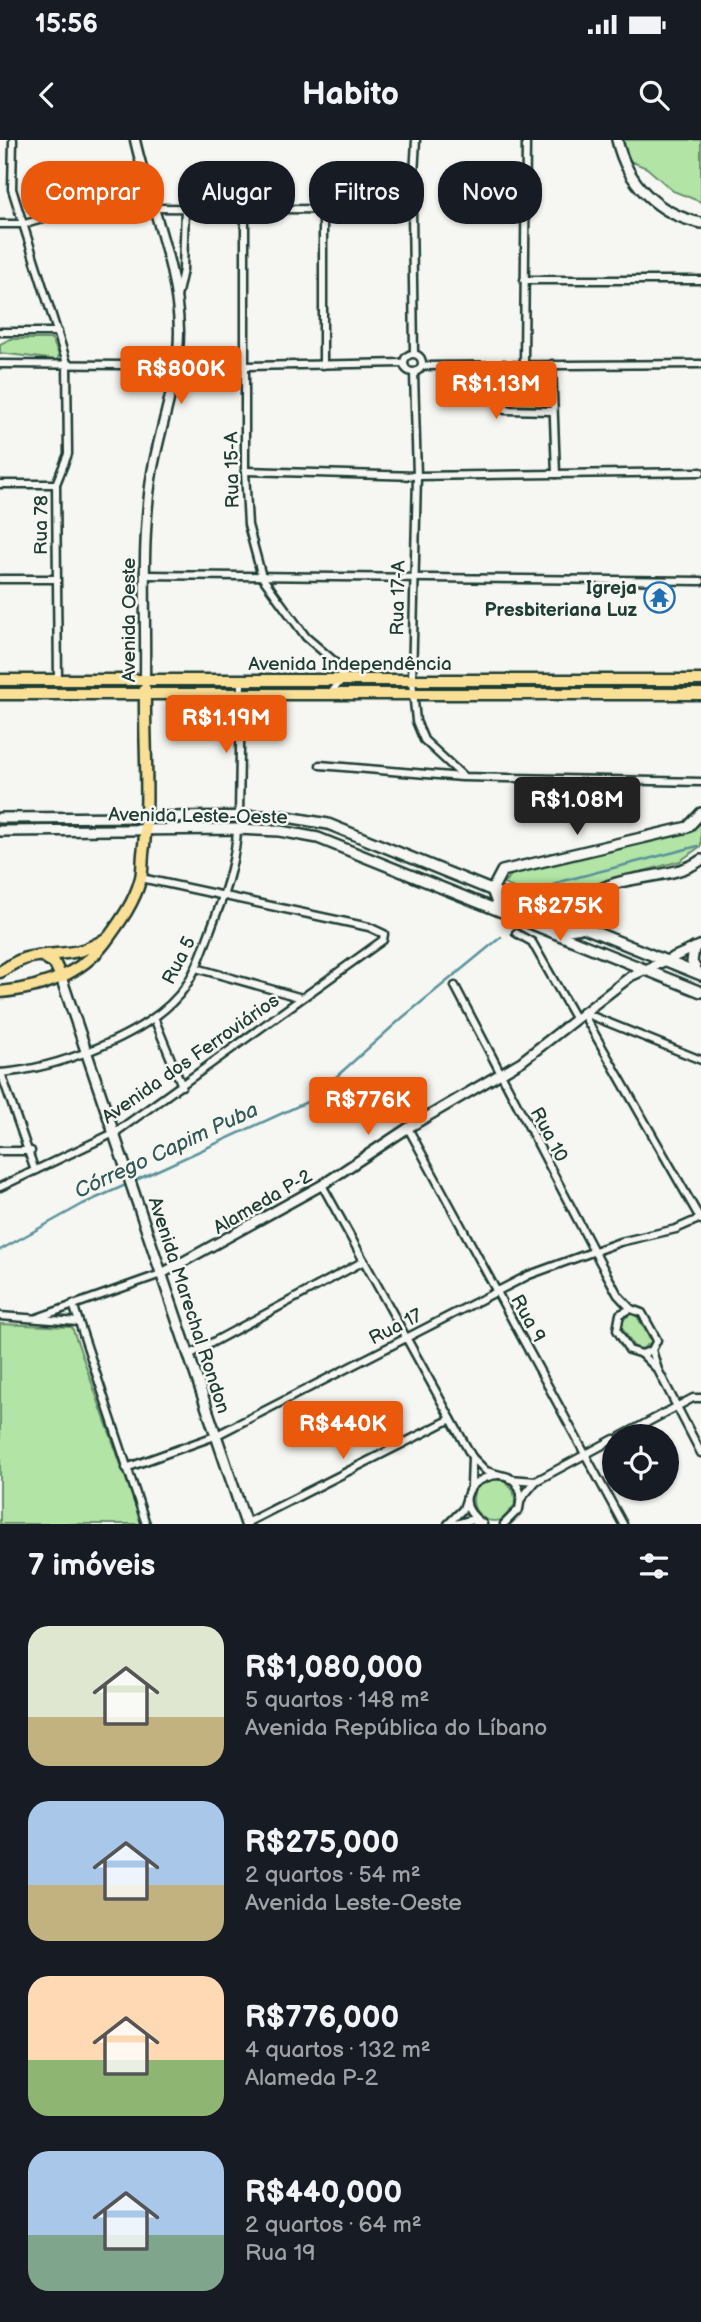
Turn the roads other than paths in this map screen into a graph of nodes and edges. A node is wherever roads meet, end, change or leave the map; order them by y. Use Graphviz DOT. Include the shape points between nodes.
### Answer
graph roads {
  1 [pos="13,140"];
  2 [pos="135,140"];
  3 [pos="416,140"];
  4 [pos="526,140"];
  5 [pos="617,140"];
  6 [pos="140,161"];
  7 [pos="415,161"];
  8 [pos="701,223"];
  9 [pos="0,224"];
  10 [pos="28,224"];
  11 [pos="156,224"];
  12 [pos="184,224"];
  13 [pos="246,224"];
  14 [pos="323,224"];
  15 [pos="412,224"];
  16 [pos="25,225"];
  17 [pos="524,280"];
  18 [pos="701,280"];
  19 [pos="177,299"];
  20 [pos="0,332"];
  21 [pos="58,332"];
  22 [pos="414,353"];
  23 [pos="67,363"];
  24 [pos="176,363"];
  25 [pos="404,363"];
  26 [pos="524,363"];
  27 [pos="0,364"];
  28 [pos="504,364"];
  29 [pos="552,364"];
  30 [pos="701,364"];
  31 [pos="323,365"];
  32 [pos="246,366"];
  33 [pos="423,366"];
  34 [pos="414,373"];
  35 [pos="553,411"];
  36 [pos="245,471"];
  37 [pos="701,472"];
  38 [pos="556,474"];
  39 [pos="417,476"];
  40 [pos="0,484"];
  41 [pos="56,484"];
  42 [pos="146,575"];
  43 [pos="412,576"];
  44 [pos="262,577"];
  45 [pos="0,579"];
  46 [pos="56,579"];
  47 [pos="701,581"];
  48 [pos="343,678"];
  49 [pos="700,679"];
  50 [pos="0,680"];
  51 [pos="58,680"];
  52 [pos="145,680"];
  53 [pos="551,680"];
  54 [pos="241,681"];
  55 [pos="412,681"];
  56 [pos="145,693"];
  57 [pos="241,693"];
  58 [pos="0,694"];
  59 [pos="331,694"];
  60 [pos="413,694"];
  61 [pos="550,694"];
  62 [pos="701,694"];
  63 [pos="320,765"];
  64 [pos="464,777"];
  65 [pos="701,782"];
  66 [pos="701,813"];
  67 [pos="239,817"];
  68 [pos="0,818"];
  69 [pos="147,818"];
  70 [pos="237,829"];
  71 [pos="146,830"];
  72 [pos="0,831"];
  73 [pos="701,859"];
  74 [pos="141,878"];
  75 [pos="492,890"];
  76 [pos="224,896"];
  77 [pos="500,911"];
  78 [pos="527,922"];
  79 [pos="583,927"];
  80 [pos="516,933"];
  81 [pos="110,936"];
  82 [pos="697,947"];
  83 [pos="44,957"];
  84 [pos="665,960"];
  85 [pos="196,968"];
  86 [pos="2,970"];
  87 [pos="643,970"];
  88 [pos="699,974"];
  89 [pos="61,977"];
  90 [pos="455,986"];
  91 [pos="12,991"];
  92 [pos="0,992"];
  93 [pos="701,992"];
  94 [pos="302,998"];
  95 [pos="579,1015"];
  96 [pos="154,1018"];
  97 [pos="87,1054"];
  98 [pos="701,1060"];
  99 [pos="1,1073"];
  100 [pos="500,1073"];
  101 [pos="181,1086"];
  102 [pos="408,1128"];
  103 [pos="116,1132"];
  104 [pos="0,1151"];
  105 [pos="31,1151"];
  106 [pos="35,1171"];
  107 [pos="322,1185"];
  108 [pos="0,1188"];
  109 [pos="701,1219"];
  110 [pos="594,1251"];
  111 [pos="364,1261"];
  112 [pos="161,1274"];
  113 [pos="496,1291"];
  114 [pos="618,1295"];
  115 [pos="72,1304"];
  116 [pos="631,1309"];
  117 [pos="620,1314"];
  118 [pos="0,1316"];
  119 [pos="37,1318"];
  120 [pos="78,1322"];
  121 [pos="406,1339"];
  122 [pos="652,1350"];
  123 [pos="642,1354"];
  124 [pos="189,1355"];
  125 [pos="658,1370"];
  126 [pos="701,1398"];
  127 [pos="677,1408"];
  128 [pos="451,1419"];
  129 [pos="646,1424"];
  130 [pos="215,1436"];
  131 [pos="602,1445"];
  132 [pos="701,1453"];
  133 [pos="586,1454"];
  134 [pos="472,1457"];
  135 [pos="126,1468"];
  136 [pos="500,1475"];
  137 [pos="509,1479"];
  138 [pos="536,1481"];
  139 [pos="471,1487"];
  140 [pos="468,1495"];
  141 [pos="520,1501"];
  142 [pos="519,1509"];
  143 [pos="146,1524"];
  144 [pos="246,1524"];
  145 [pos="448,1524"];
  146 [pos="456,1524"];
  147 [pos="483,1524"];
  148 [pos="504,1524"];
  149 [pos="516,1524"];
  150 [pos="623,1524"];
  1 -- 16 [label="street, Rua 78" via="12,188"];
  2 -- 6 [label="street, Avenida Oeste"];
  3 -- 7 [label="street"];
  4 -- 17 [label="street"];
  5 -- 8 [label="main road" via="628,172 644,194 667,210"];
  9 -- 16 [label="street"];
  10 -- 16 [label="street"];
  11 -- 19 [label="street, Avenida Oeste"];
  12 -- 19 [label="street, Avenida Oeste"];
  13 -- 32 [label="street, Rua 15-A"];
  14 -- 31 [label="street"];
  15 -- 22 [label="street"];
  16 -- 21 [label="street, Rua 78"];
  17 -- 18 [label="street"];
  17 -- 26 [label="street"];
  19 -- 24 [label="street, Avenida Oeste"];
  20 -- 21 [label="street"];
  21 -- 23 [label="street, Rua 78"];
  22 -- 25 [label="street" via="407,355"];
  22 -- 33 [label="street"];
  23 -- 24 [label="street"];
  23 -- 27 [label="street"];
  23 -- 41 [label="street, Rua 78" via="68,454"];
  24 -- 32 [label="street"];
  24 -- 42 [label="street, Avenida Oeste" via="152,473"];
  25 -- 31 [label="street"];
  25 -- 34 [label="street"];
  26 -- 28 [label="street"];
  26 -- 29 [label="street"];
  28 -- 33 [label="street"];
  28 -- 35 [label="street" via="505,410"];
  29 -- 30 [label="street"];
  29 -- 35 [label="street"];
  31 -- 32 [label="street"];
  32 -- 36 [label="street, Rua 15-A"];
  33 -- 34 [label="street"];
  34 -- 39 [label="street, Rua 17-A"];
  35 -- 38 [label="street"];
  36 -- 39 [label="street"];
  36 -- 44 [label="street, Rua 15-A" via="248,525"];
  37 -- 38 [label="street"];
  38 -- 39 [label="street"];
  39 -- 43 [label="street, Rua 17-A"];
  40 -- 41 [label="street"];
  41 -- 46 [label="street, Rua 78"];
  42 -- 44 [label="street"];
  42 -- 52 [label="street, Avenida Oeste"];
  43 -- 44 [label="street"];
  43 -- 47 [label="street"];
  43 -- 55 [label="street, Rua 17-A"];
  44 -- 48 [label="street, Rua 15-A" via="306,637 334,661"];
  45 -- 46 [label="street"];
  46 -- 51 [label="street, Rua 78"];
  48 -- 54 [label="main road, Avenida Independência"];
  48 -- 55 [label="main road, Avenida Independência"];
  48 -- 59 [label="street"];
  49 -- 53 [label="main road, Avenida Independência"];
  50 -- 51 [label="main road, Avenida Independência"];
  51 -- 52 [label="main road, Avenida Independência"];
  52 -- 54 [label="main road, Avenida Independência"];
  52 -- 56 [label="main road, Avenida Oeste"];
  53 -- 55 [label="main road, Avenida Independência"];
  53 -- 61 [label="main road"];
  54 -- 57 [label="street"];
  55 -- 60 [label="street, Rua 17-A"];
  56 -- 57 [label="main road, Avenida Independência"];
  56 -- 58 [label="main road, Avenida Independência"];
  56 -- 69 [label="main road, Avenida Oeste"];
  57 -- 59 [label="main road, Avenida Independência"];
  57 -- 67 [label="street"];
  59 -- 60 [label="main road, Avenida Independência"];
  60 -- 61 [label="main road, Avenida Independência"];
  60 -- 64 [label="street, Rua 17-A" via="420,734"];
  61 -- 62 [label="main road, Avenida Independência"];
  63 -- 64 [label="street"];
  64 -- 65 [label="street"];
  66 -- 75 [label="main road" via="688,827 512,867 496,877"];
  67 -- 69 [label="main road, Avenida Leste-Oeste"];
  67 -- 75 [label="main road, Avenida Leste-Oeste" via="282,816 328,824"];
  68 -- 69 [label="main road, Avenida Leste-Oeste"];
  69 -- 71 [label="main road, Avenida Oeste"];
  70 -- 71 [label="main road, Avenida Leste-Oeste"];
  70 -- 76 [label="street, Rua 5"];
  70 -- 77 [label="main road, Avenida Leste-Oeste" via="280,831 336,843"];
  71 -- 72 [label="main road, Avenida Leste-Oeste"];
  71 -- 74 [label="main road, Avenida Oeste"];
  73 -- 79 [label="main road" via="678,871 599,890 590,900"];
  74 -- 76 [label="street"];
  74 -- 81 [label="main road, Avenida Oeste"];
  75 -- 77 [label="main road"];
  75 -- 79 [label="main road, Avenida Leste-Oeste"];
  76 -- 85 [label="street, Rua 5"];
  76 -- 94 [label="street, Avenida dos Ferroviários" via="384,934 378,945"];
  77 -- 78 [label="main road, Avenida Leste-Oeste"];
  78 -- 79 [label="main road" via="539,920 574,930"];
  78 -- 87 [label="main road, Avenida Leste-Oeste"];
  79 -- 84 [label="main road, Avenida Leste-Oeste"];
  80 -- 95 [label="street" via="532,942"];
  81 -- 83 [label="main road" via="86,951"];
  81 -- 89 [label="main road, Avenida Oeste" via="101,951"];
  82 -- 84 [label="street, Alameda P-2"];
  82 -- 88 [label="main road" via="692,962"];
  83 -- 86 [label="main road" via="32,956"];
  83 -- 89 [label="main road" via="55,964"];
  84 -- 87 [label="street, Alameda P-2"];
  84 -- 88 [label="main road, Avenida Leste-Oeste"];
  85 -- 94 [label="street"];
  85 -- 96 [label="street, Rua 5" via="178,997"];
  86 -- 91 [label="main road"];
  87 -- 93 [label="main road, Avenida Leste-Oeste"];
  87 -- 95 [label="street, Alameda P-2"];
  89 -- 91 [label="main road, Avenida Oeste"];
  89 -- 97 [label="main road, Avenida Marechal Rondon"];
  90 -- 100 [label="street, Rua 10"];
  91 -- 92 [label="main road, Avenida Oeste"];
  94 -- 101 [label="street, Avenida dos Ferroviários"];
  95 -- 98 [label="street"];
  95 -- 100 [label="street, Alameda P-2"];
  95 -- 109 [label="street"];
  96 -- 97 [label="street, Rua 5"];
  96 -- 101 [label="street"];
  97 -- 99 [label="street, Rua 5"];
  97 -- 103 [label="main road, Avenida Marechal Rondon"];
  99 -- 105 [label="street"];
  100 -- 102 [label="street, Alameda P-2"];
  100 -- 110 [label="street, Rua 10"];
  101 -- 103 [label="street, Avenida dos Ferroviários"];
  102 -- 107 [label="street, Alameda P-2"];
  102 -- 113 [label="street, Rua 9"];
  103 -- 106 [label="street, Avenida dos Ferroviários"];
  103 -- 112 [label="main road, Avenida Marechal Rondon"];
  104 -- 105 [label="street"];
  105 -- 106 [label="street"];
  106 -- 108 [label="street, Avenida dos Ferroviários"];
  107 -- 111 [label="street"];
  107 -- 112 [label="street, Alameda P-2"];
  109 -- 110 [label="street, Rua 17"];
  110 -- 113 [label="street, Rua 17"];
  110 -- 114 [label="street, Rua 10"];
  111 -- 121 [label="street"];
  111 -- 124 [label="street"];
  112 -- 115 [label="street, Alameda P-2"];
  112 -- 124 [label="main road, Avenida Marechal Rondon"];
  113 -- 121 [label="street, Rua 17"];
  113 -- 133 [label="street, Rua 9"];
  114 -- 116 [label="street, Rua 10"];
  114 -- 117 [label="street, Rua 10"];
  115 -- 119 [label="street, Alameda P-2"];
  115 -- 120 [label="street"];
  116 -- 117 [label="street"];
  116 -- 122 [label="street" via="642,1312 652,1326 657,1340"];
  117 -- 123 [label="street" via="617,1330 629,1350"];
  118 -- 119 [label="street"];
  119 -- 120 [label="street"];
  120 -- 135 [label="street"];
  121 -- 128 [label="street"];
  121 -- 130 [label="street, Rua 17"];
  122 -- 123 [label="street"];
  122 -- 125 [label="street"];
  123 -- 125 [label="street"];
  124 -- 130 [label="main road, Avenida Marechal Rondon"];
  125 -- 127 [label="street"];
  126 -- 127 [label="street"];
  127 -- 129 [label="street"];
  127 -- 132 [label="street"];
  128 -- 134 [label="street"];
  128 -- 144 [label="street"];
  130 -- 135 [label="street, Rua 17"];
  130 -- 144 [label="main road, Avenida Marechal Rondon"];
  131 -- 133 [label="street"];
  133 -- 138 [label="street"];
  133 -- 150 [label="street, Rua 9"];
  134 -- 136 [label="street" via="486,1471"];
  134 -- 139 [label="street"];
  135 -- 143 [label="street"];
  136 -- 137 [label="street"];
  136 -- 139 [label="street" via="484,1476"];
  137 -- 138 [label="street"];
  137 -- 141 [label="street"];
  138 -- 141 [label="street"];
  139 -- 140 [label="street"];
  140 -- 145 [label="street" via="463,1509"];
  140 -- 147 [label="street" via="471,1512"];
  141 -- 142 [label="street"];
  142 -- 148 [label="street"];
  142 -- 149 [label="street"];
  146 -- 147 [label="street" via="470,1520"];
}
